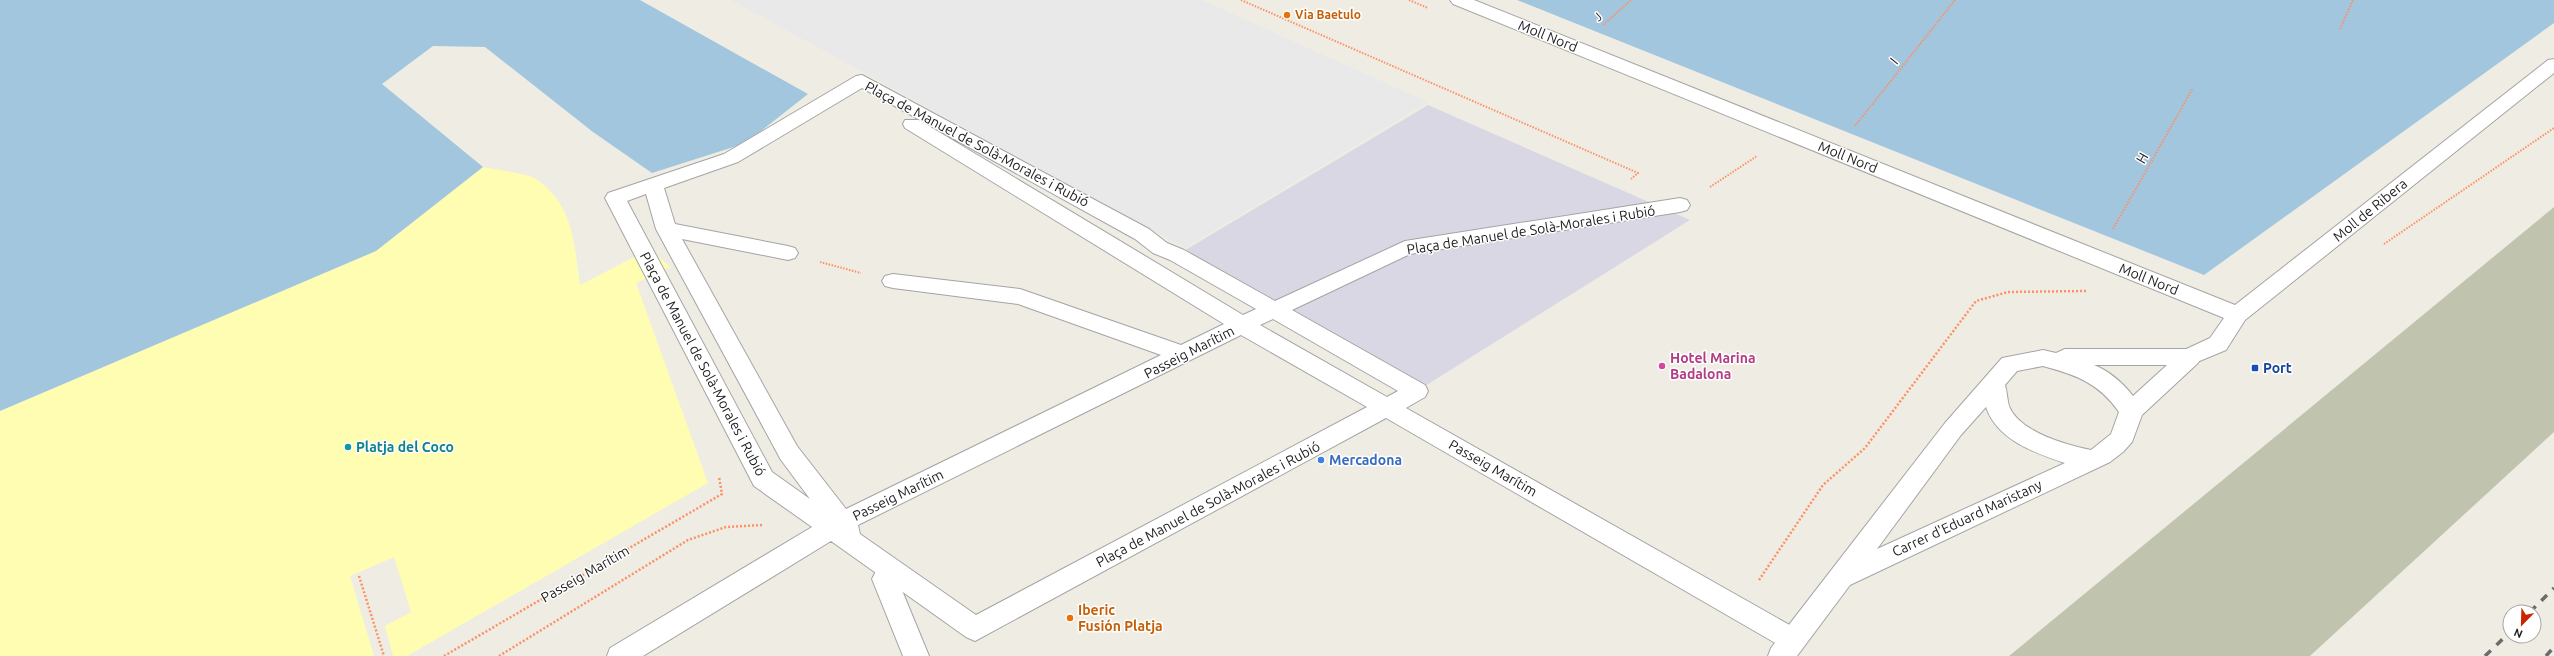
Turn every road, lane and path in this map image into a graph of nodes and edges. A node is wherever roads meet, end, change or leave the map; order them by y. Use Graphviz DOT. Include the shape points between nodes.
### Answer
graph roads {
  1 [pos="1241,0"];
  2 [pos="1459,0"];
  3 [pos="1631,0"];
  4 [pos="1955,0"];
  5 [pos="2353,0"];
  6 [pos="1601,26"];
  7 [pos="2340,29"];
  8 [pos="2554,64"];
  9 [pos="2193,88"];
  10 [pos="870,98"];
  11 [pos="1853,128"];
  12 [pos="2554,128"];
  13 [pos="1761,153"];
  14 [pos="1729,176"];
  15 [pos="1629,181"];
  16 [pos="653,185"];
  17 [pos="1680,205"];
  18 [pos="666,229"];
  19 [pos="2112,231"];
  20 [pos="2383,245"];
  21 [pos="788,253"];
  22 [pos="892,281"];
  23 [pos="1274,310"];
  24 [pos="2237,316"];
  25 [pos="1242,325"];
  26 [pos="1185,355"];
  27 [pos="2190,357"];
  28 [pos="2043,358"];
  29 [pos="1994,385"];
  30 [pos="1387,408"];
  31 [pos="2131,410"];
  32 [pos="2094,460"];
  33 [pos="718,471"];
  34 [pos="833,524"];
  35 [pos="863,550"];
  36 [pos="358,576"];
  37 [pos="1841,577"];
  38 [pos="1787,648"];
  39 [pos="384,656"];
  40 [pos="444,656"];
  41 [pos="499,656"];
  42 [pos="620,656"];
  43 [pos="916,656"];
  1 -- 15 [label="path" via="1638,173"];
  2 -- 24 [label="street, Moll Nord"];
  3 -- 6 [label="path, J"];
  4 -- 11 [label="path, I"];
  5 -- 7 [label="path"];
  8 -- 24 [label="street, Moll de Ribera"];
  9 -- 19 [label="path, H"];
  10 -- 25 [label="street, Plaça de Manuel de Solà-Morales i Rubió"];
  12 -- 20 [label="path"];
  13 -- 14 [label="path"];
  16 -- 18 [label="street, Plaça de Manuel de Solà-Morales i Rubió"];
  16 -- 23 [label="street, Plaça de Manuel de Solà-Morales i Rubió" via="731,158 862,80 1136,230 1160,248"];
  16 -- 34 [label="street, Plaça de Manuel de Solà-Morales i Rubió" via="615,198 763,479"];
  17 -- 23 [label="street, Plaça de Manuel de Solà-Morales i Rubió" via="1405,248"];
  18 -- 21 [label="street"];
  18 -- 34 [label="street, Plaça de Manuel de Solà-Morales i Rubió" via="789,453"];
  21 -- 22 [label="path"];
  22 -- 26 [label="street" via="1020,297"];
  23 -- 25 [label="street, Plaça de Manuel de Solà-Morales i Rubió"];
  23 -- 30 [label="street, Plaça de Manuel de Solà-Morales i Rubió" via="1417,391"];
  24 -- 27 [label="street, Moll de Ribera" via="2218,344"];
  25 -- 26 [label="street, Passeig Marítim"];
  25 -- 30 [label="street, Passeig Marítim"];
  26 -- 34 [label="street, Passeig Marítim"];
  27 -- 28 [label="street"];
  27 -- 31 [label="street"];
  28 -- 29 [label="street" via="2010,364"];
  28 -- 31 [label="street" via="2096,375 2120,394"];
  29 -- 32 [label="street" via="1999,411 2026,438 2061,453"];
  29 -- 37 [label="street, Carrer d'Eduard Maristany" via="1953,429"];
  30 -- 35 [label="street, Plaça de Manuel de Solà-Morales i Rubió" via="975,629"];
  30 -- 38 [label="street, Passeig Marítim"];
  31 -- 32 [label="street" via="2128,428 2116,447"];
  32 -- 37 [label="street, Carrer d'Eduard Maristany"];
  33 -- 40 [label="path, Passeig Marítim" via="722,494"];
  34 -- 35 [label="street, Plaça de Manuel de Solà-Morales i Rubió"];
  34 -- 41 [label="path" via="726,527 688,540"];
  34 -- 42 [label="street, Passeig Marítim"];
  35 -- 43 [label="street, Plaça de Manuel de Solà-Morales i Rubió" via="885,579"];
  36 -- 39 [label="path"];
  37 -- 38 [label="street, Carrer d'Eduard Maristany"];
}
